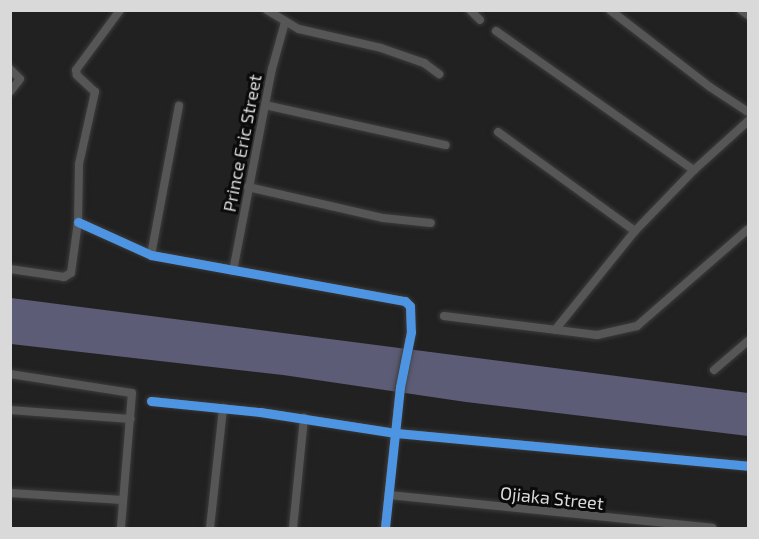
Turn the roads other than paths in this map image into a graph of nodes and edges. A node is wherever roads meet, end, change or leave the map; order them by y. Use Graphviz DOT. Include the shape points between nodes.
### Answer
graph roads {
  1 [pos="120,10"];
  2 [pos="267,10"];
  3 [pos="470,10"];
  4 [pos="610,10"];
  5 [pos="741,10"];
  6 [pos="748,15"];
  7 [pos="480,20"];
  8 [pos="285,22"];
  9 [pos="496,31"];
  10 [pos="10,69"];
  11 [pos="439,74"];
  12 [pos="10,92"];
  13 [pos="265,105"];
  14 [pos="179,106"];
  15 [pos="748,112"];
  16 [pos="748,121"];
  17 [pos="498,132"];
  18 [pos="446,145"];
  19 [pos="694,170"];
  20 [pos="248,187"];
  21 [pos="78,222"];
  22 [pos="431,223"];
  23 [pos="748,229"];
  24 [pos="635,231"];
  25 [pos="151,255"];
  26 [pos="10,269"];
  27 [pos="233,272"];
  28 [pos="444,316"];
  29 [pos="555,330"];
  30 [pos="748,341"];
  31 [pos="714,370"];
  32 [pos="10,374"];
  33 [pos="151,400"];
  34 [pos="223,408"];
  35 [pos="10,410"];
  36 [pos="304,418"];
  37 [pos="131,419"];
  38 [pos="395,434"];
  39 [pos="748,466"];
  40 [pos="10,493"];
  41 [pos="389,495"];
  42 [pos="123,500"];
  43 [pos="634,525"];
  44 [pos="121,528"];
  45 [pos="210,528"];
  46 [pos="293,528"];
  47 [pos="385,528"];
  48 [pos="712,528"];
  1 -- 21 [label="street" via="76,70 95,92 80,165"];
  2 -- 8 [label="street"];
  3 -- 7 [label="street"];
  4 -- 15 [label="street"];
  5 -- 6 [label="street"];
  8 -- 11 [label="street" via="381,48 424,63"];
  8 -- 13 [label="street, Prince Eric Street"];
  9 -- 19 [label="street"];
  10 -- 12 [label="street" via="20,79"];
  13 -- 18 [label="street"];
  13 -- 20 [label="street, Prince Eric Street"];
  14 -- 25 [label="street"];
  16 -- 19 [label="street"];
  17 -- 24 [label="street"];
  19 -- 24 [label="street"];
  20 -- 22 [label="street" via="383,218"];
  20 -- 27 [label="street, Prince Eric Street"];
  21 -- 25 [label="street"];
  21 -- 26 [label="street" via="68,276"];
  23 -- 29 [label="street" via="638,326 597,335"];
  24 -- 29 [label="street"];
  25 -- 27 [label="street"];
  27 -- 38 [label="street" via="405,301 412,309 411,332"];
  28 -- 29 [label="street"];
  30 -- 31 [label="street"];
  32 -- 37 [label="street" via="132,393"];
  33 -- 34 [label="street"];
  34 -- 36 [label="street"];
  34 -- 45 [label="street"];
  35 -- 37 [label="street"];
  36 -- 38 [label="street"];
  36 -- 46 [label="street"];
  37 -- 42 [label="street"];
  38 -- 39 [label="street"];
  38 -- 41 [label="street"];
  40 -- 42 [label="street"];
  41 -- 43 [label="street, Ojiaka Street"];
  41 -- 47 [label="street"];
  42 -- 44 [label="street"];
  43 -- 48 [label="street, Ojiaka Street"];
}
